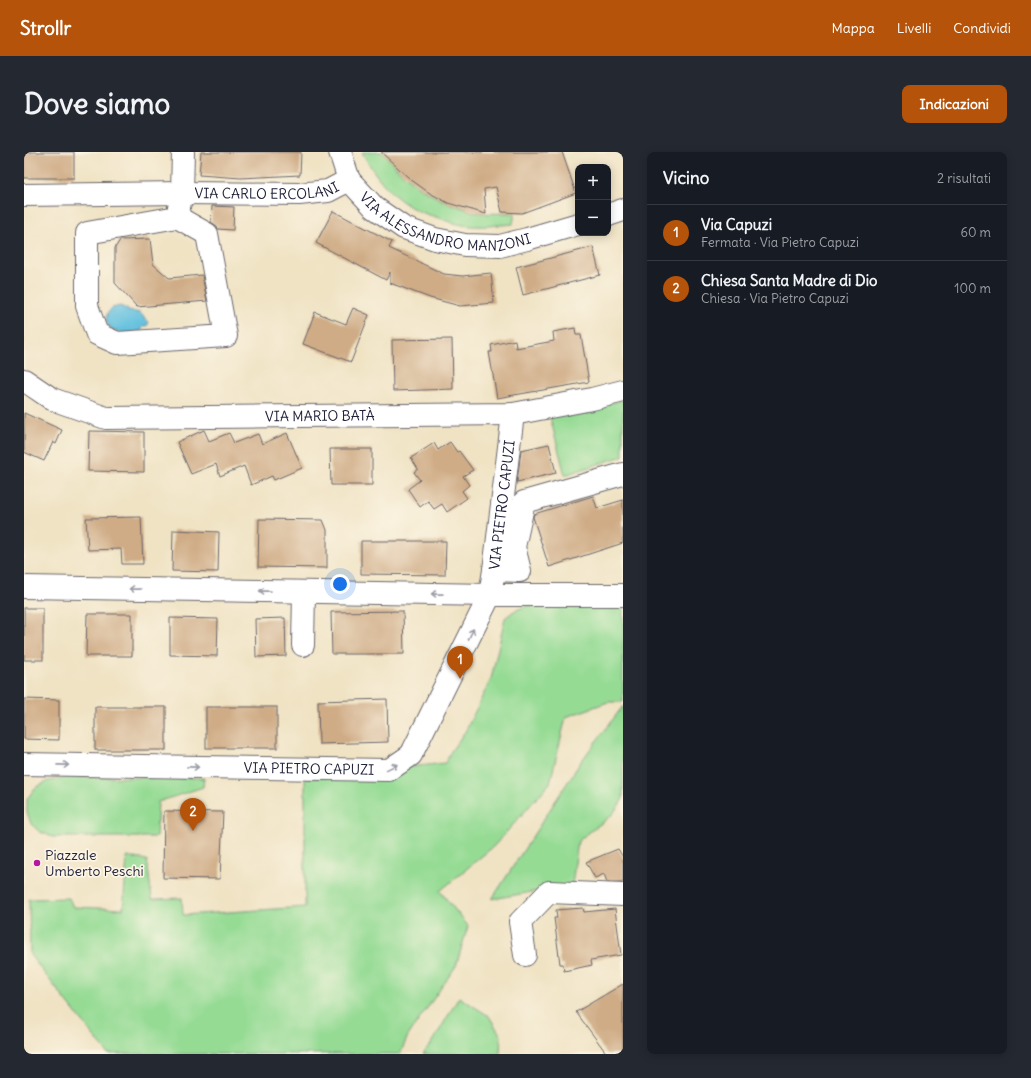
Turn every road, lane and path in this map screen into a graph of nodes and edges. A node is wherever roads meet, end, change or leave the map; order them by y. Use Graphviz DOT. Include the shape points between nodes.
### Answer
graph roads {
  1 [pos="183,152"];
  2 [pos="340,152"];
  3 [pos="349,180"];
  4 [pos="182,193"];
  5 [pos="24,195"];
  6 [pos="623,210"];
  7 [pos="611,214"];
  8 [pos="177,217"];
  9 [pos="575,225"];
  10 [pos="24,380"];
  11 [pos="623,391"];
  12 [pos="513,414"];
  13 [pos="623,474"];
  14 [pos="494,570"];
  15 [pos="24,587"];
  16 [pos="304,592"];
  17 [pos="490,595"];
  18 [pos="623,595"];
  19 [pos="304,645"];
  20 [pos="24,764"];
  21 [pos="623,895"];
  22 [pos="525,955"];
  1 -- 4 [label="street, VIA CARLO ERCOLANI"];
  2 -- 3 [label="street, VIA ALESSANDRO MANZONI"];
  3 -- 4 [label="street, VIA CARLO ERCOLANI" via="328,191 299,194"];
  3 -- 9 [label="street, VIA ALESSANDRO MANZONI" via="375,208 404,228 435,239 465,245 500,246"];
  4 -- 5 [label="street, VIA CARLO ERCOLANI"];
  4 -- 8 [label="street"];
  6 -- 7 [label="street"];
  8 -- 8 [label="street" via="207,234 226,336 117,343 97,334 87,306 87,233"];
  10 -- 12 [label="street, VIA MARIO BATÀ" via="52,399 106,418"];
  11 -- 12 [label="street, VIA MARIO BATÀ"];
  12 -- 14 [label="street, VIA PIETRO CAPUZI"];
  13 -- 14 [label="street" via="524,502 514,547 520,572"];
  14 -- 17 [label="street, VIA PIETRO CAPUZI"];
  16 -- 15 [label="street, one-way"];
  17 -- 16 [label="street, one-way"];
  16 -- 19 [label="street"];
  17 -- 18 [label="street"];
  20 -- 17 [label="street, VIA PIETRO CAPUZI, one-way" via="389,770 411,755"];
  21 -- 22 [label="street" via="549,892 520,922"];
}
